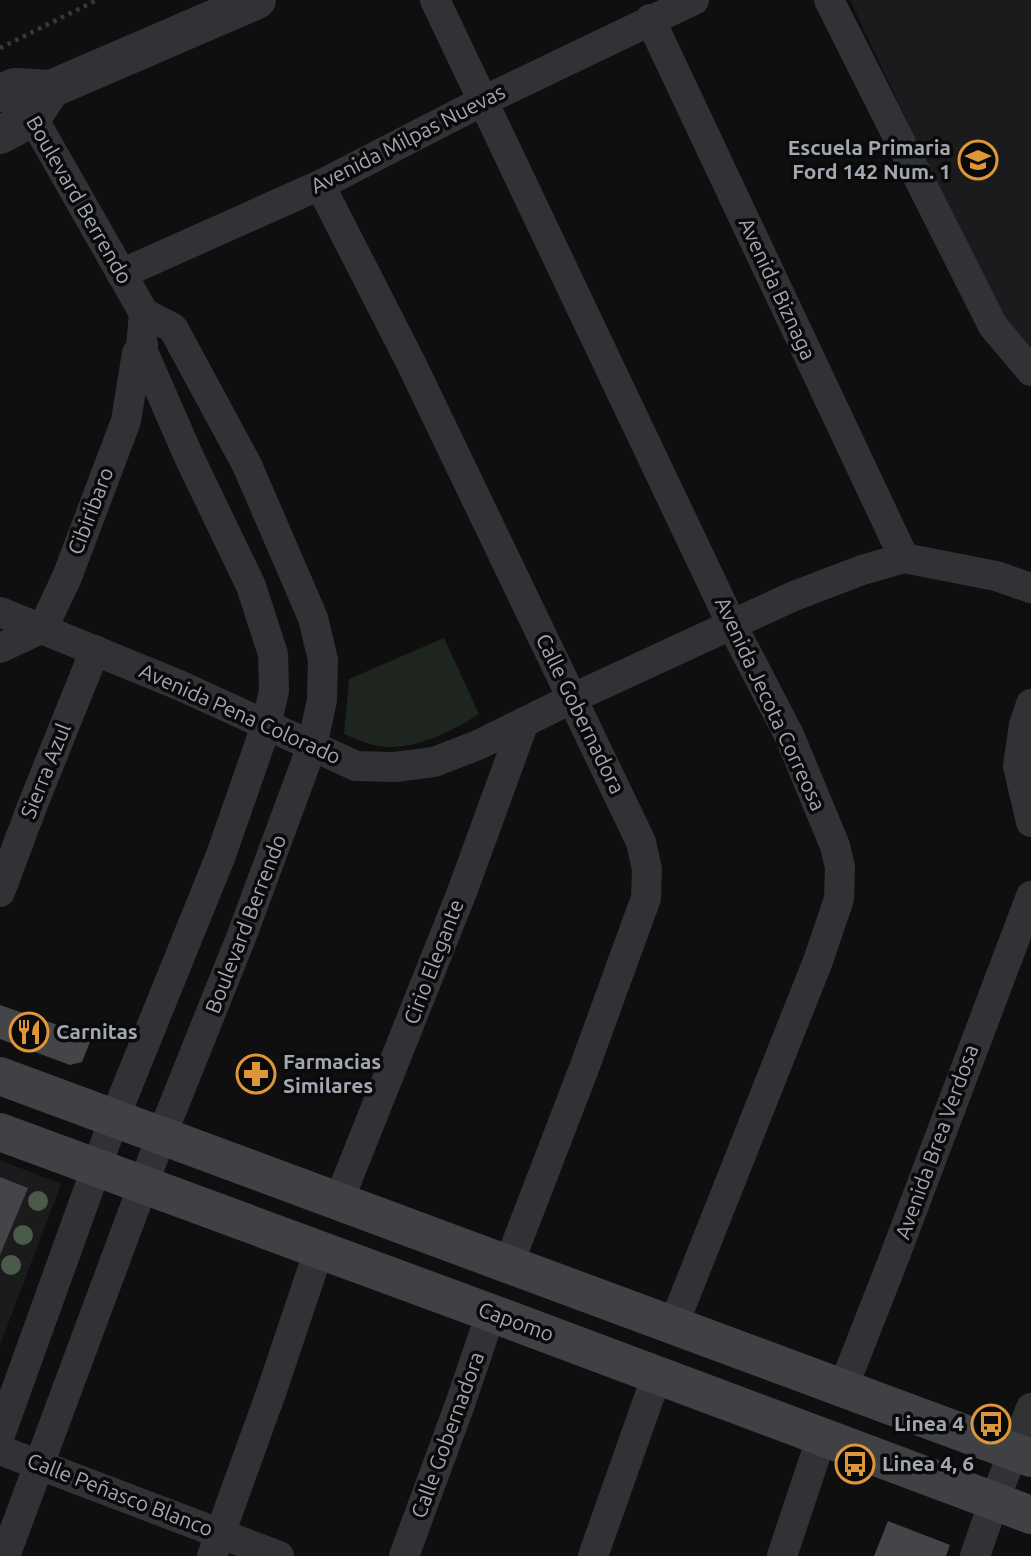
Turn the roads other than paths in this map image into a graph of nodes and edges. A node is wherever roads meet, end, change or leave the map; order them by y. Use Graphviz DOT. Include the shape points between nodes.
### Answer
graph roads {
  1 [pos="257,0"];
  2 [pos="435,0"];
  3 [pos="694,0"];
  4 [pos="829,0"];
  5 [pos="650,19"];
  6 [pos="483,101"];
  7 [pos="20,104"];
  8 [pos="320,185"];
  9 [pos="121,274"];
  10 [pos="144,313"];
  11 [pos="173,328"];
  12 [pos="141,346"];
  13 [pos="1031,371"];
  14 [pos="904,558"];
  15 [pos="1031,587"];
  16 [pos="0,612"];
  17 [pos="732,625"];
  18 [pos="43,628"];
  19 [pos="0,648"];
  20 [pos="95,650"];
  21 [pos="573,698"];
  22 [pos="1031,704"];
  23 [pos="524,722"];
  24 [pos="266,726"];
  25 [pos="312,746"];
  26 [pos="1031,822"];
  27 [pos="0,892"];
  28 [pos="1031,896"];
  29 [pos="0,1076"];
  30 [pos="114,1119"];
  31 [pos="0,1132"];
  32 [pos="161,1137"];
  33 [pos="96,1166"];
  34 [pos="143,1185"];
  35 [pos="339,1200"];
  36 [pos="319,1250"];
  37 [pos="509,1264"];
  38 [pos="491,1313"];
  39 [pos="673,1326"];
  40 [pos="656,1375"];
  41 [pos="843,1388"];
  42 [pos="1031,1408"];
  43 [pos="0,1435"];
  44 [pos="822,1436"];
  45 [pos="0,1450"];
  46 [pos="1022,1455"];
  47 [pos="39,1465"];
  48 [pos="994,1501"];
  49 [pos="1031,1516"];
  50 [pos="216,1544"];
  51 [pos="5,1556"];
  52 [pos="279,1556"];
  53 [pos="404,1556"];
  54 [pos="593,1556"];
  55 [pos="782,1556"];
  56 [pos="975,1556"];
  1 -- 7 [label="street"];
  2 -- 6 [label="street, Avenida Jecota Correosa"];
  3 -- 5 [label="street, Avenida Milpas Nuevas"];
  4 -- 13 [label="street" via="993,326"];
  5 -- 6 [label="street, Avenida Milpas Nuevas"];
  5 -- 14 [label="street, Avenida Biznaga"];
  6 -- 8 [label="street, Avenida Milpas Nuevas"];
  6 -- 17 [label="street, Avenida Jecota Correosa"];
  7 -- 9 [label="street, Boulevard Berrendo"];
  8 -- 9 [label="street, Avenida Milpas Nuevas"];
  8 -- 21 [label="street, Calle Gobernadora"];
  9 -- 10 [label="street, Boulevard Berrendo"];
  10 -- 11 [label="street"];
  10 -- 12 [label="street"];
  11 -- 12 [label="street"];
  11 -- 25 [label="street, Boulevard Berrendo" via="247,465 313,618 323,660 322,700"];
  12 -- 18 [label="street, Cibiribaro" via="136,353 126,421"];
  12 -- 24 [label="street" via="251,586 273,654 274,691"];
  14 -- 15 [label="street, Avenida Pena Colorado"];
  14 -- 17 [label="street, Avenida Pena Colorado" via="794,596"];
  16 -- 18 [label="street, Avenida Pena Colorado"];
  17 -- 21 [label="street, Avenida Pena Colorado"];
  17 -- 39 [label="street, Avenida Jecota Correosa" via="790,737 835,846 839,899"];
  18 -- 19 [label="street"];
  18 -- 20 [label="street, Avenida Pena Colorado"];
  20 -- 24 [label="street, Avenida Pena Colorado"];
  20 -- 27 [label="street, Sierra Azul"];
  21 -- 23 [label="street, Avenida Pena Colorado"];
  21 -- 37 [label="street, Calle Gobernadora" via="641,842 647,869 646,898"];
  22 -- 26 [label="street" via="1018,766"];
  23 -- 25 [label="street, Avenida Pena Colorado" via="434,762 395,767 356,766"];
  23 -- 35 [label="street, Cirio Elegante" via="462,892"];
  24 -- 25 [label="street, Avenida Pena Colorado"];
  24 -- 30 [label="street" via="221,855"];
  25 -- 32 [label="street, Boulevard Berrendo"];
  28 -- 41 [label="street, Avenida Brea Verdosa"];
  29 -- 30 [label="main road"];
  30 -- 32 [label="main road"];
  30 -- 33 [label="street"];
  31 -- 33 [label="main road, Capomo"];
  32 -- 34 [label="street, Boulevard Berrendo"];
  32 -- 35 [label="main road"];
  33 -- 34 [label="main road, Capomo"];
  33 -- 43 [label="street"];
  34 -- 36 [label="main road, Capomo"];
  34 -- 47 [label="street, Boulevard Berrendo"];
  35 -- 37 [label="main road"];
  36 -- 38 [label="main road, Capomo"];
  36 -- 50 [label="street"];
  37 -- 39 [label="main road"];
  38 -- 40 [label="main road, Capomo"];
  38 -- 53 [label="street, Calle Gobernadora"];
  39 -- 41 [label="main road"];
  40 -- 44 [label="main road, Capomo"];
  40 -- 54 [label="street"];
  41 -- 46 [label="main road"];
  42 -- 46 [label="street"];
  44 -- 48 [label="main road, Capomo"];
  44 -- 55 [label="street"];
  45 -- 47 [label="street, Calle Peñasco Blanco"];
  46 -- 48 [label="street"];
  47 -- 50 [label="street, Calle Peñasco Blanco"];
  47 -- 51 [label="street, Boulevard Berrendo"];
  48 -- 49 [label="main road, Capomo"];
  48 -- 56 [label="street"];
  50 -- 52 [label="street, Calle Peñasco Blanco"];
}
